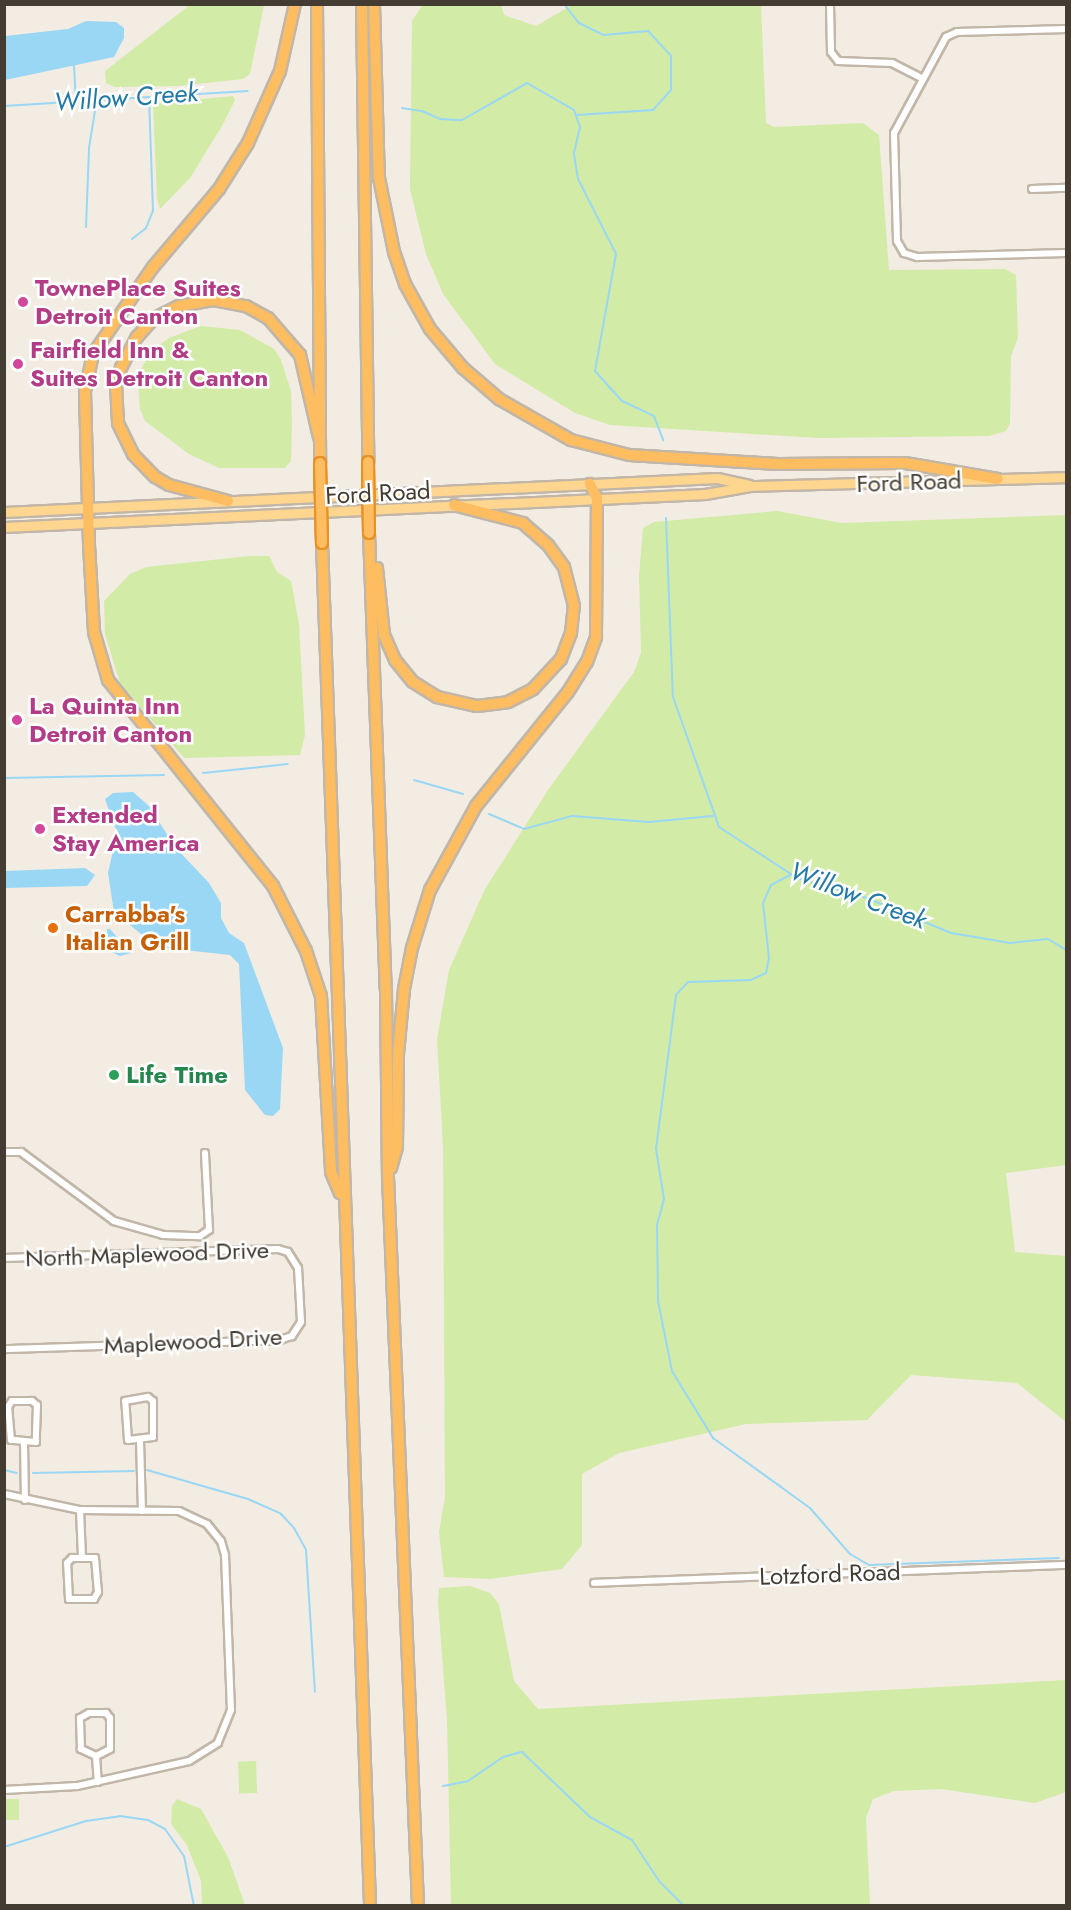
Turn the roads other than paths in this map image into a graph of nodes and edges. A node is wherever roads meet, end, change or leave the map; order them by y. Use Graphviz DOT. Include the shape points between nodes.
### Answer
graph roads {
  1 [pos="295,4"];
  2 [pos="317,4"];
  3 [pos="362,4"];
  4 [pos="374,4"];
  5 [pos="830,4"];
  6 [pos="1066,29"];
  7 [pos="921,78"];
  8 [pos="1066,188"];
  9 [pos="1032,189"];
  10 [pos="1066,253"];
  11 [pos="319,437"];
  12 [pos="1066,477"];
  13 [pos="998,479"];
  14 [pos="591,484"];
  15 [pos="751,486"];
  16 [pos="597,498"];
  17 [pos="228,501"];
  18 [pos="454,505"];
  19 [pos="89,508"];
  20 [pos="4,512"];
  21 [pos="89,524"];
  22 [pos="4,527"];
  23 [pos="369,549"];
  24 [pos="4,1152"];
  25 [pos="205,1153"];
  26 [pos="388,1177"];
  27 [pos="343,1202"];
  28 [pos="288,1252"];
  29 [pos="4,1258"];
  30 [pos="4,1349"];
  31 [pos="140,1440"];
  32 [pos="24,1443"];
  33 [pos="4,1494"];
  34 [pos="25,1500"];
  35 [pos="80,1510"];
  36 [pos="142,1511"];
  37 [pos="82,1557"];
  38 [pos="1066,1565"];
  39 [pos="594,1583"];
  40 [pos="96,1756"];
  41 [pos="98,1782"];
  42 [pos="4,1790"];
  43 [pos="370,1905"];
  44 [pos="418,1905"];
  1 -- 19 [label="highway" via="280,71 248,143 213,196 153,267 93,354 85,392"];
  2 -- 11 [label="highway"];
  3 -- 23 [label="highway, bridge"];
  4 -- 13 [label="highway" via="379,177 390,242 405,284 430,329 462,368 498,399 571,440 629,456 766,464 904,463"];
  5 -- 7 [label="street" via="831,52 838,61 892,63"];
  6 -- 7 [label="street" via="953,33 941,42"];
  7 -- 10 [label="street" via="894,133 897,241 904,253 916,257"];
  8 -- 9 [label="street"];
  11 -- 17 [label="highway" via="300,355 268,318 246,306 214,300 179,306 153,319 137,337 121,368 116,405 122,431 133,454 155,477 169,485"];
  11 -- 27 [label="highway, bridge"];
  12 -- 13 [label="main road, Ford Road"];
  13 -- 15 [label="main road, Ford Road"];
  14 -- 15 [label="main road, Ford Road" via="717,478"];
  14 -- 16 [label="highway"];
  14 -- 17 [label="main road, Ford Road"];
  15 -- 16 [label="main road, Ford Road" via="722,493"];
  16 -- 18 [label="main road, Ford Road"];
  16 -- 26 [label="highway" via="599,616 591,653 568,692 458,832 419,920 404,989 397,1148"];
  17 -- 19 [label="main road, Ford Road"];
  18 -- 21 [label="main road, Ford Road"];
  18 -- 23 [label="highway" via="523,523 552,549 568,578 574,606 567,645 553,670 520,697 493,705 467,706 437,698 413,682 395,660 384,635 377,567"];
  19 -- 20 [label="main road, Ford Road"];
  19 -- 21 [label="highway"];
  21 -- 22 [label="main road, Ford Road"];
  21 -- 27 [label="highway" via="94,632 108,680 273,886 306,951 321,996 331,1172"];
  23 -- 26 [label="highway" via="386,989"];
  24 -- 25 [label="street" via="21,1152 114,1221 154,1233 200,1236 209,1230"];
  26 -- 44 [label="highway"];
  27 -- 43 [label="highway"];
  28 -- 29 [label="street, North Maplewood Drive" via="278,1249"];
  28 -- 30 [label="street, Maplewood Drive" via="298,1268 301,1322 286,1339"];
  31 -- 31 [label="street" via="151,1439 155,1433 153,1401 148,1397 125,1401 126,1437"];
  31 -- 36 [label="street"];
  32 -- 32 [label="street" via="38,1440 37,1405 32,1401 12,1401 9,1437 13,1442"];
  32 -- 34 [label="street"];
  33 -- 34 [label="street"];
  34 -- 35 [label="street"];
  35 -- 36 [label="street"];
  35 -- 37 [label="street"];
  36 -- 41 [label="street" via="186,1512 207,1524 221,1541 226,1563 230,1719 218,1743 198,1757"];
  37 -- 37 [label="street" via="96,1560 94,1599 69,1598 68,1561"];
  38 -- 39 [label="street, Lotzford Road"];
  40 -- 40 [label="street" via="110,1749 109,1717 84,1714 80,1720 81,1749"];
  40 -- 41 [label="street"];
  41 -- 42 [label="street"];
}
